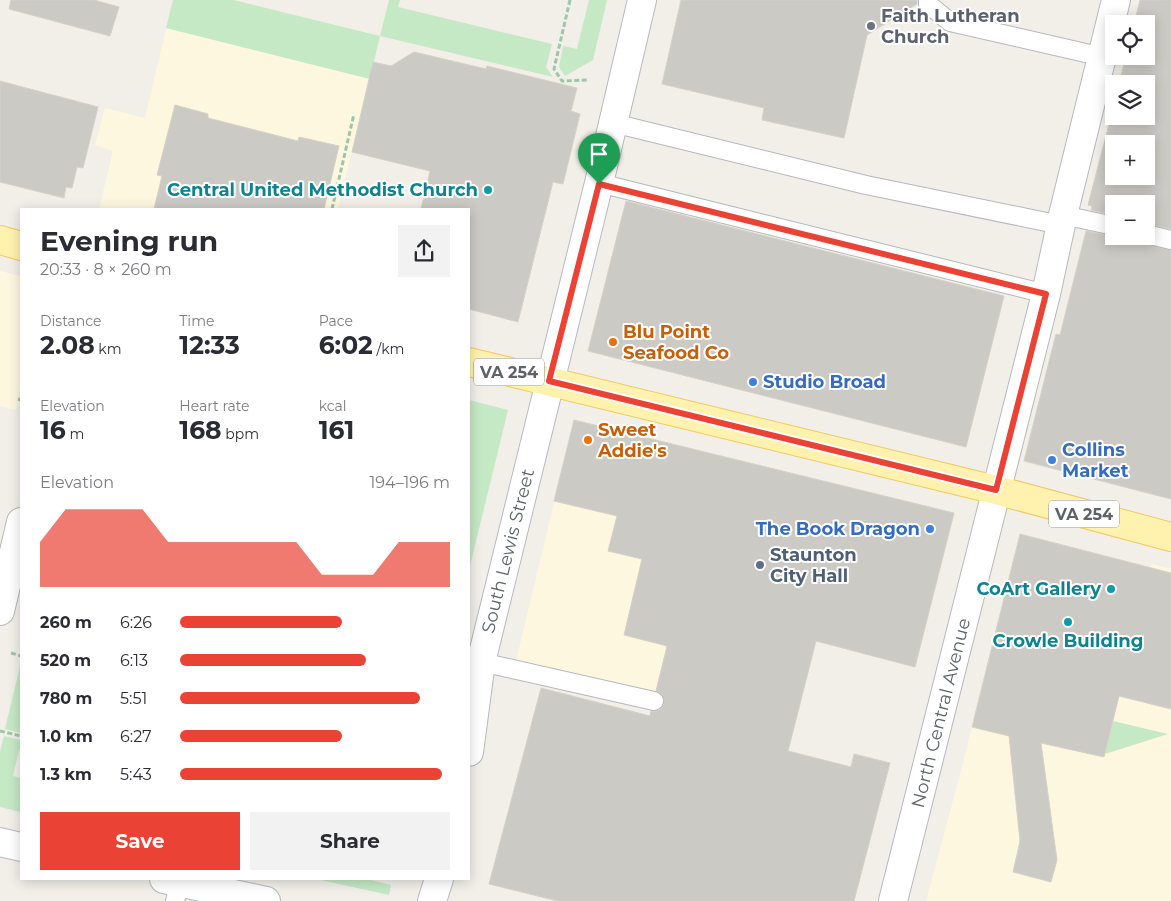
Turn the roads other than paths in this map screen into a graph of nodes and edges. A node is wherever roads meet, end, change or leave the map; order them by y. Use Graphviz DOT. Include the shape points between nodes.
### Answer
graph roads {
  1 [pos="642,0"];
  2 [pos="928,0"];
  3 [pos="1116,0"];
  4 [pos="1103,57"];
  5 [pos="613,123"];
  6 [pos="599,184"];
  7 [pos="1062,220"];
  8 [pos="1105,225"];
  9 [pos="1155,236"];
  10 [pos="0,240"];
  11 [pos="1171,240"];
  12 [pos="20,246"];
  13 [pos="1046,294"];
  14 [pos="470,362"];
  15 [pos="549,381"];
  16 [pos="996,490"];
  17 [pos="20,526"];
  18 [pos="1171,537"];
  19 [pos="0,611"];
  20 [pos="481,662"];
  21 [pos="654,701"];
  22 [pos="470,744"];
  23 [pos="0,842"];
  24 [pos="20,847"];
  25 [pos="439,880"];
  26 [pos="173,887"];
  27 [pos="266,901"];
  28 [pos="432,901"];
  29 [pos="893,901"];
  1 -- 5 [label="main road, South Lewis Street"];
  2 -- 4 [label="lane" via="928,4 950,22"];
  3 -- 4 [label="main road, North Central Avenue"];
  4 -- 7 [label="main road, North Central Avenue"];
  5 -- 6 [label="main road, South Lewis Street"];
  5 -- 7 [label="lane" via="866,184"];
  6 -- 13 [label="lane"];
  6 -- 15 [label="main road, South Lewis Street"];
  7 -- 8 [label="lane"];
  7 -- 13 [label="main road, North Central Avenue"];
  9 -- 11 [label="lane"];
  10 -- 12 [label="main road"];
  13 -- 16 [label="main road, North Central Avenue"];
  14 -- 15 [label="main road, VA 254"];
  15 -- 16 [label="main road, VA 254"];
  15 -- 20 [label="main road, South Lewis Street"];
  16 -- 18 [label="main road, VA 254"];
  16 -- 29 [label="main road, North Central Avenue"];
  17 -- 19 [label="main road"];
  20 -- 21 [label="lane"];
  20 -- 22 [label="main road, South Lewis Street"];
  23 -- 24 [label="main road"];
  25 -- 28 [label="main road"];
  26 -- 27 [label="main road"];
}
